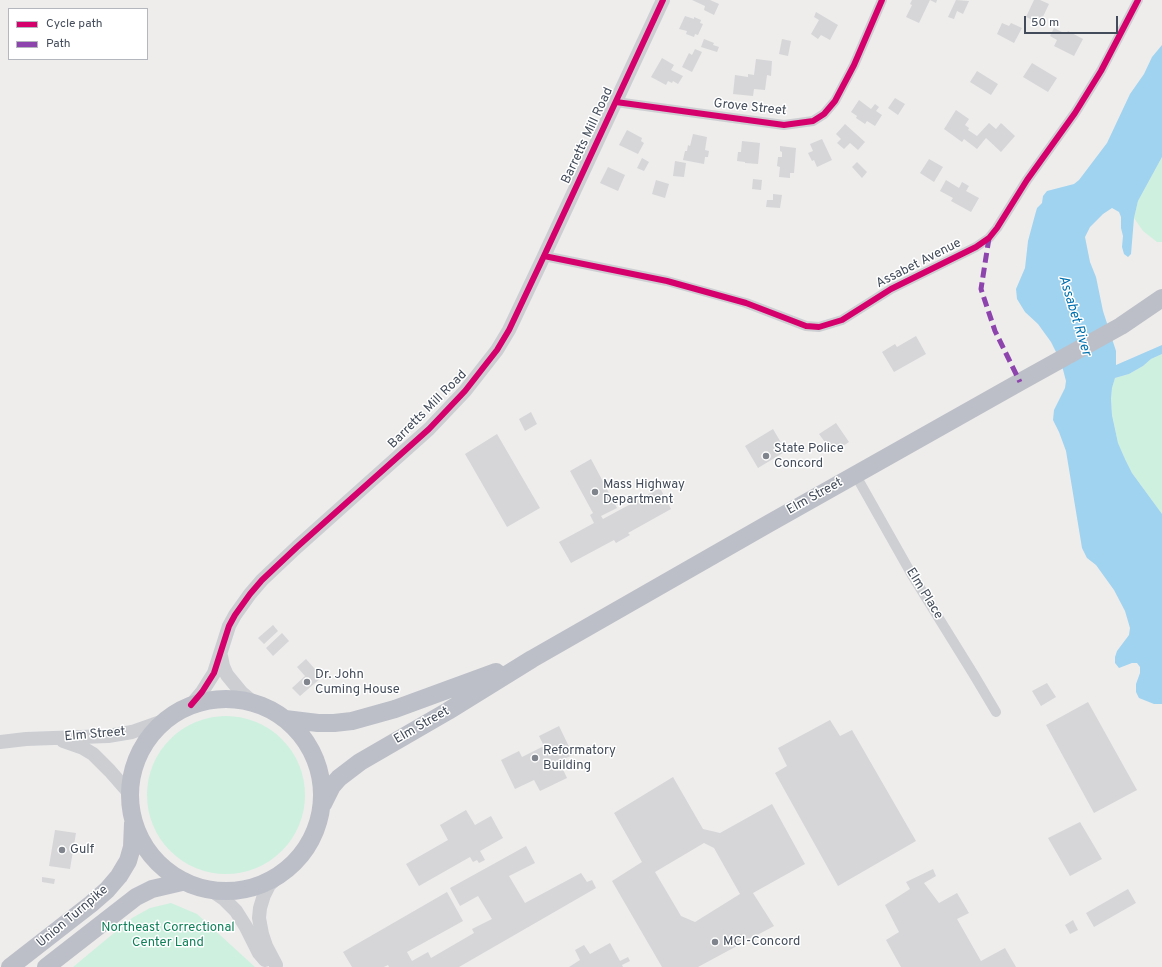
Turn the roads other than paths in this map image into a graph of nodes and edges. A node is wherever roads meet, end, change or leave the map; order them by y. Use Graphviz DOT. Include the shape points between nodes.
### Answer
graph roads {
  1 [pos="663,0"];
  2 [pos="882,0"];
  3 [pos="1138,0"];
  4 [pos="616,102"];
  5 [pos="544,256"];
  6 [pos="1162,298"];
  7 [pos="1162,310"];
  8 [pos="1121,326"];
  9 [pos="855,474"];
  10 [pos="221,656"];
  11 [pos="532,659"];
  12 [pos="254,703"];
  13 [pos="191,705"];
  14 [pos="996,712"];
  15 [pos="166,720"];
  16 [pos="285,720"];
  17 [pos="47,739"];
  18 [pos="0,742"];
  19 [pos="132,804"];
  20 [pos="324,804"];
  21 [pos="287,869"];
  22 [pos="182,882"];
  23 [pos="210,890"];
  24 [pos="277,966"];
  25 [pos="10,967"];
  26 [pos="46,967"];
  1 -- 4 [label="street, Barretts Mill Road"];
  2 -- 4 [label="street, Grove Street" via="854,65 835,101 814,121 784,125"];
  3 -- 5 [label="street, Assabet Avenue" via="1101,71 1075,113 989,238 891,289 842,320 818,327 806,326 746,303 667,280"];
  4 -- 5 [label="street, Barretts Mill Road"];
  5 -- 10 [label="street, Barretts Mill Road" via="509,330 482,371 429,429 262,580 229,626"];
  6 -- 8 [label="highway"];
  7 -- 8 [label="highway"];
  8 -- 9 [label="highway, Elm Street"];
  9 -- 11 [label="highway, Elm Street"];
  9 -- 14 [label="street, Elm Place" via="912,575"];
  10 -- 12 [label="street" via="227,675"];
  10 -- 13 [label="street, Barretts Mill Road" via="211,678"];
  11 -- 16 [label="highway, Elm Street" via="370,717 334,723"];
  11 -- 20 [label="highway, Elm Street" via="349,769 332,786"];
  12 -- 13 [label="highway" via="226,698"];
  12 -- 16 [label="highway" via="276,712"];
  13 -- 15 [label="highway"];
  15 -- 17 [label="street, Elm Street" via="132,732 95,738"];
  15 -- 19 [label="highway" via="151,734 136,759 130,784"];
  16 -- 20 [label="highway" via="299,734 315,759"];
  17 -- 18 [label="street, Elm Street"];
  17 -- 19 [label="street, Elm Street" via="73,744 93,754 110,771"];
  19 -- 22 [label="highway" via="139,832 146,846 164,868"];
  19 -- 25 [label="highway, Union Turnpike" via="132,847 128,861 119,876 91,904"];
  20 -- 21 [label="highway, Elm Street" via="313,837 298,859"];
  21 -- 23 [label="highway, Elm Street" via="248,888"];
  21 -- 24 [label="street" via="269,885 260,908 262,934"];
  22 -- 23 [label="highway, Elm Street"];
  22 -- 26 [label="highway, Union Turnpike" via="152,889 136,898"];
  23 -- 24 [label="street" via="236,911 259,953 265,960"];
}
